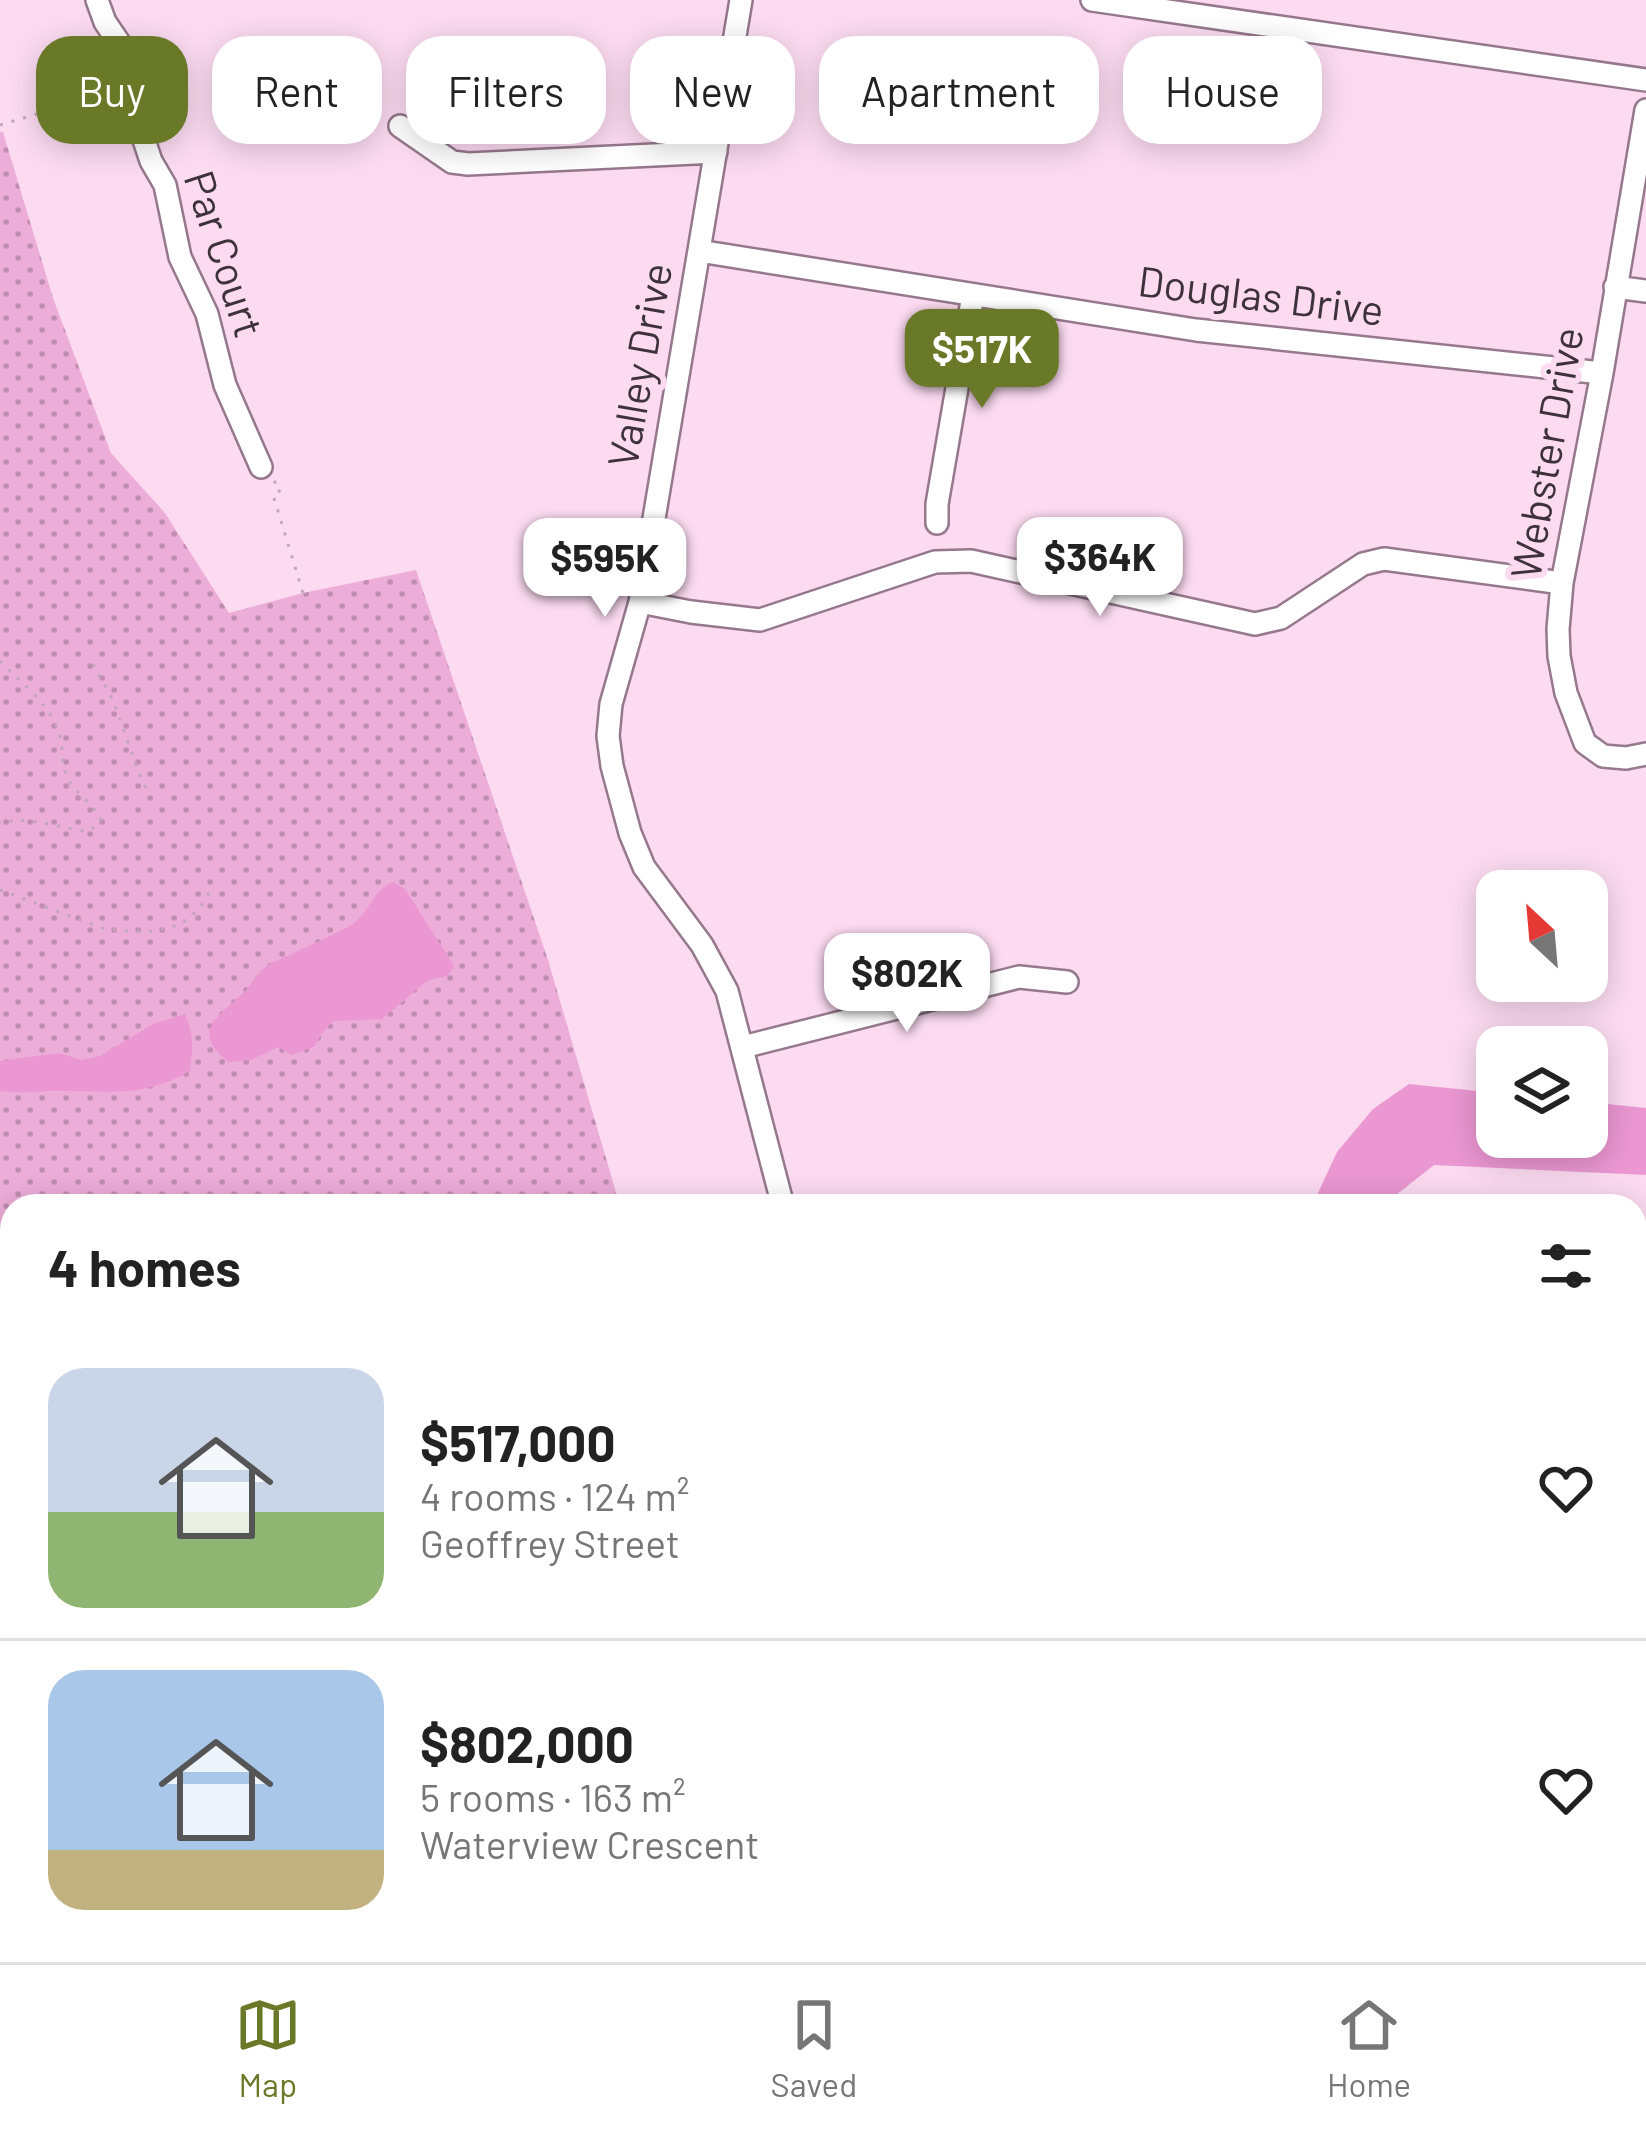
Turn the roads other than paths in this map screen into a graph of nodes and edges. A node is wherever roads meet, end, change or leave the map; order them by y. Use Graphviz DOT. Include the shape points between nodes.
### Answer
graph roads {
  1 [pos="98,0"];
  2 [pos="741,0"];
  3 [pos="1093,0"];
  4 [pos="1646,80"];
  5 [pos="1646,110"];
  6 [pos="400,126"];
  7 [pos="716,152"];
  8 [pos="699,251"];
  9 [pos="1615,287"];
  10 [pos="1646,291"];
  11 [pos="973,295"];
  12 [pos="1602,374"];
  13 [pos="260,467"];
  14 [pos="937,523"];
  15 [pos="1562,583"];
  16 [pos="640,602"];
  17 [pos="1646,754"];
  18 [pos="1067,982"];
  19 [pos="743,1047"];
  20 [pos="780,1194"];
  1 -- 13 [label="street, Par Court" via="141,75 144,140"];
  2 -- 7 [label="street, Valley Drive"];
  3 -- 4 [label="street"];
  5 -- 9 [label="street, Webster Drive"];
  6 -- 7 [label="street" via="452,162 468,164"];
  7 -- 8 [label="street, Valley Drive"];
  8 -- 11 [label="street, Douglas Drive"];
  8 -- 16 [label="street, Valley Drive"];
  9 -- 10 [label="street"];
  9 -- 12 [label="street, Webster Drive"];
  11 -- 12 [label="street, Douglas Drive" via="1196,330"];
  11 -- 14 [label="street"];
  12 -- 15 [label="street, Webster Drive"];
  15 -- 16 [label="street" via="1384,559 1363,564 1281,618 1255,624 970,560 935,562 760,620"];
  15 -- 17 [label="street, Webster Drive" via="1559,656 1585,743 1603,756"];
  16 -- 19 [label="street, Valley Drive" via="611,704 612,766 644,867 702,945"];
  18 -- 19 [label="street" via="1019,977"];
  19 -- 20 [label="street, Valley Drive"];
}
